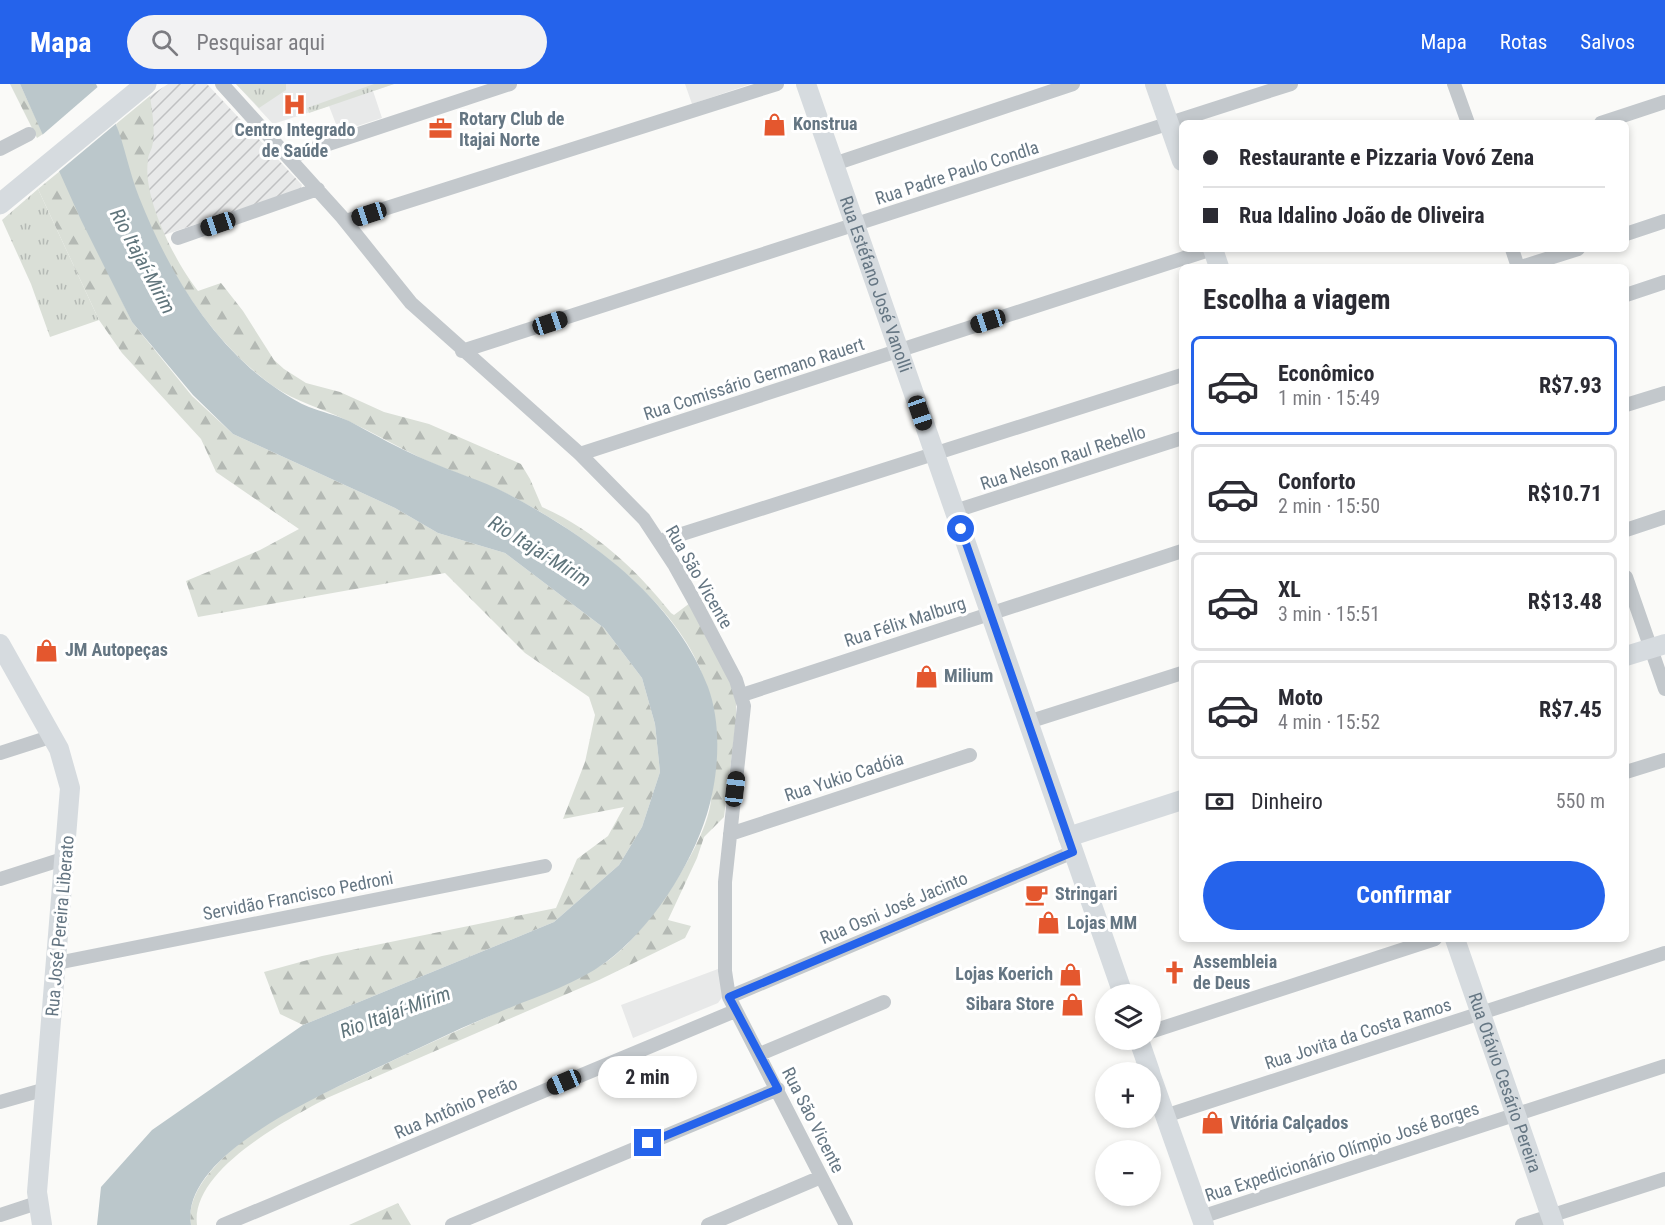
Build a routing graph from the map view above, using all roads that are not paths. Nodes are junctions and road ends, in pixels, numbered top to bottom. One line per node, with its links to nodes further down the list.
1 (222, 84): 17 (street, Rua São Vicente)
2 (510, 84): 17 (street)
3 (777, 84): 24 (street)
4 (806, 84): 18 (main road, Rua Estéfano José Vanolli)
5 (1073, 84): 18 (street)
6 (1155, 84): 13 (main road)
7 (1291, 84): 13 (street, Rua Padre Paulo Condla)
8 (1454, 84): 11 (street)
9 (137, 85): 19 (main road)
10 (1665, 102): 12 (street)
11 (1467, 120)
12 (1610, 120)
13 (1169, 123): 16 (main road); 25 (street, Rua Padre Paulo Condla)
14 (28, 134): 15 (street)
15 (0, 149)
16 (1179, 152)
17 (289, 157): 21 (street, Rua São Vicente)
18 (834, 164): 25 (main road, Rua Estéfano José Vanolli)
19 (26, 173): 20 (main road); 22 (main road)
20 (0, 187)
21 (318, 189): 24 (street, Rua São Vicente); 27 (street)
22 (0, 204)
23 (1665, 221): 26 (street)
24 (346, 222): 33 (street, Rua São Vicente)
25 (855, 224): 33 (street, Rua Padre Paulo Condla); 34 (main road, Rua Estéfano José Vanolli)
26 (1629, 233)
27 (178, 238)
28 (1203, 252): 34 (street, Rua Comissário Germano Rauert)
29 (1568, 252): 30 (street)
30 (1530, 264)
31 (1665, 282): 32 (street)
32 (1629, 294)
33 (462, 351): 39 (street, Rua São Vicente)
34 (899, 351): 39 (street, Rua Comissário Germano Rauert); 40 (main road, Rua Estéfano José Vanolli)
35 (1179, 376): 40 (street)
36 (1665, 393): 37 (street)
37 (1629, 404)
38 (1179, 439): 41 (street, Rua Nelson Raul Rebello)
39 (580, 454): 44 (street, Rua São Vicente)
40 (935, 454): 41 (main road, Rua Estéfano José Vanolli); 44 (street)
41 (955, 512): 47 (main road, Rua Estéfano José Vanolli)
42 (1665, 517): 43 (street)
43 (1629, 529)
44 (660, 541): 55 (street, Rua São Vicente)
45 (1179, 552): 47 (street, Rua Félix Malburg)
46 (1629, 583): 48 (street)
47 (990, 613): 55 (street, Rua Félix Malburg); 56 (main road, Rua Estéfano José Vanolli)
48 (1658, 646): 50 (main road); 54 (street)
49 (1, 649): 53 (main road, Rua José Pereira Liberato)
50 (1629, 655)
51 (1179, 674): 56 (street)
52 (0, 675): 53 (main road)
53 (21, 680): 57 (main road, Rua José Pereira Liberato)
54 (1665, 689)
55 (742, 695): 63 (street, Rua São Vicente)
56 (1028, 722): 64 (main road, Rua Estéfano José Vanolli)
57 (53, 736): 58 (street); 65 (main road, Rua José Pereira Liberato)
58 (0, 753)
59 (970, 755): 63 (street, Rua Yukio Cadóia)
60 (1665, 760): 61 (street)
61 (1629, 771)
62 (1179, 801): 64 (main road)
63 (730, 834): 73 (street, Rua São Vicente)
64 (1071, 844): 72 (main road, Rua Estéfano José Vanolli); 73 (street, Rua Osni José Jacinto)
65 (66, 858): 67 (street); 71 (main road, Rua José Pereira Liberato)
66 (545, 866): 71 (street, Servidão Francisco Pedroni)
67 (0, 879)
68 (1426, 942): 77 (street)
69 (1456, 942): 76 (main road, Rua Otávio Cesário Pereira)
70 (1665, 953): 76 (street, Rua Jovita da Costa Ramos)
71 (57, 963): 80 (main road, Rua José Pereira Liberato)
72 (1120, 984)
73 (729, 997): 75 (street, Rua São Vicente)
74 (884, 1002): 78 (street)
75 (735, 1011): 78 (street, Rua São Vicente); 93 (street, Rua Antônio Perão)
76 (1480, 1013): 84 (main road, Rua Otávio Cesário Pereira); 85 (street, Rua Jovita da Costa Ramos)
77 (1161, 1028)
78 (759, 1054): 81 (street, Rua São Vicente)
79 (1665, 1065): 84 (street, Rua Expedicionário Olímpio José Borges)
80 (46, 1089): 82 (street); 88 (main road, Rua José Pereira Liberato)
81 (778, 1089): 86 (street, Rua São Vicente); 94 (street)
82 (0, 1102)
83 (1161, 1105): 85 (main road)
84 (1516, 1114): 90 (main road, Rua Otávio Cesário Pereira); 91 (street, Rua Expedicionário Olímpio José Borges)
85 (1165, 1116): 91 (main road)
86 (822, 1177): 95 (street); 96 (street, Rua São Vicente)
87 (1665, 1179): 90 (street)
88 (37, 1203): 89 (street); 92 (main road, Rua José Pereira Liberato)
89 (0, 1215)
90 (1553, 1220): 97 (street)
91 (1202, 1221)
92 (42, 1225)
93 (224, 1225)
94 (453, 1225)
95 (708, 1225)
96 (846, 1225)
97 (1522, 1225)

